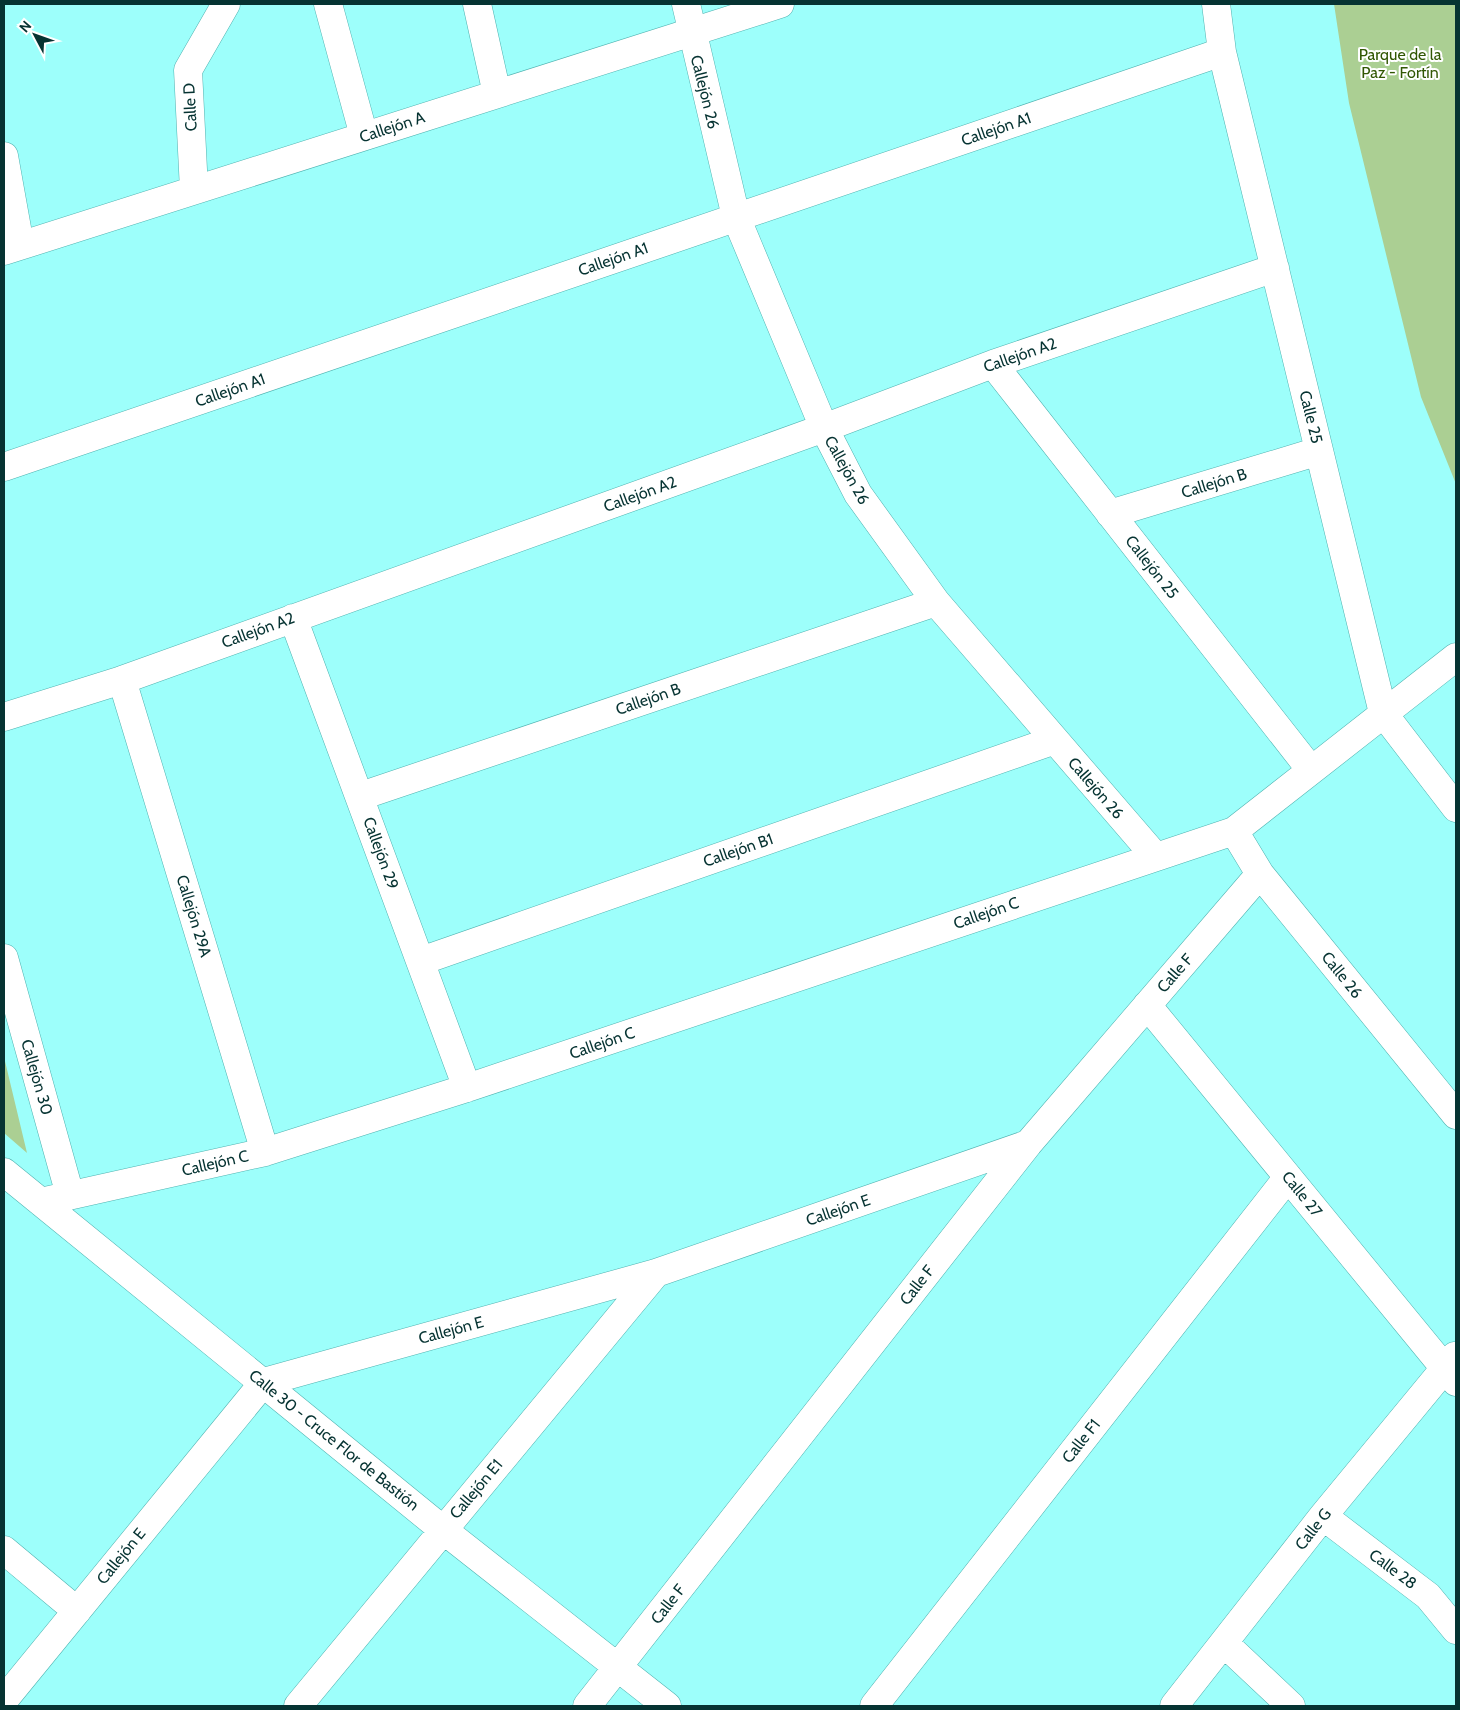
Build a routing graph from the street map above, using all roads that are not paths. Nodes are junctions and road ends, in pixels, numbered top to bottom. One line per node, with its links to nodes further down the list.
1 (226, 4): 12 (street, Calle D)
2 (328, 4): 10 (street)
3 (477, 4): 9 (street)
4 (686, 4): 7 (street, Callejón 26)
5 (780, 4): 7 (street, Callejón A)
6 (1216, 4): 8 (street, Calle 25)
7 (691, 32): 9 (street, Callejón A); 13 (street, Callejón 26)
8 (1222, 52): 13 (street, Callejón A1); 15 (street, Calle 25)
9 (496, 94): 10 (street, Callejón A)
10 (364, 136): 12 (street, Callejón A)
11 (4, 156): 14 (street)
12 (194, 190): 14 (street, Callejón A)
13 (736, 217): 17 (street, Callejón 26); 19 (street, Callejón A1)
14 (12, 248)
15 (1275, 268): 16 (street, Callejón A2); 18 (street, Calle 25)
16 (992, 364): 17 (street, Callejón A2); 20 (street, Callejón 25)
17 (824, 428): 21 (street, Callejón 26); 22 (street, Callejón A2)
18 (1319, 450): 20 (street, Callejón B); 25 (street, Calle 25)
19 (4, 467)
20 (1110, 514): 28 (street, Callejón 25)
21 (936, 602): 27 (street, Callejón 26); 29 (street, Callejón B)
22 (293, 618): 24 (street, Callejón A2); 29 (street, Callejón 29)
23 (1456, 657): 25 (street)
24 (122, 680): 26 (street, Callejón A2); 40 (street, Callejón 29A)
25 (1383, 713): 28 (street); 30 (street, Calle 25)
26 (4, 718)
27 (1055, 740): 32 (street, Callejón 26); 35 (street, Callejón B1)
28 (1311, 770): 31 (street)
29 (361, 796): 35 (street, Callejón 29)
30 (1456, 808)
31 (1234, 831): 32 (street); 33 (street, Calle 26)
32 (1155, 856): 37 (street, Callejón C)
33 (1260, 874): 36 (street, Calle F); 38 (street, Calle 26)
34 (4, 959): 43 (street, Callejón 30)
35 (421, 961): 37 (street, Callejón 29)
36 (1147, 1005): 39 (street, Calle F); 41 (street, Calle 27)
37 (467, 1088): 40 (street, Callejón C)
38 (1456, 1115)
39 (1028, 1144): 45 (street, Callejón E); 54 (street, Calle F)
40 (265, 1152): 43 (street, Callejón C)
41 (1288, 1177): 46 (street, Calle 27); 59 (street, Calle F1)
42 (7, 1178): 44 (street, Calle 30 - Cruce Flor de Bastión)
43 (70, 1196): 44 (street, Callejón C)
44 (40, 1202): 47 (street, Calle 30 - Cruce Flor de Bastión)
45 (656, 1273): 47 (street, Callejón E); 49 (street, Callejón E1)
46 (1452, 1368): 48 (street, Calle G)
47 (264, 1382): 49 (street, Calle 30 - Cruce Flor de Bastión); 51 (street, Callejón E)
48 (1323, 1516): 52 (street, Calle 28); 53 (street, Calle G)
49 (442, 1529): 54 (street, Calle 30 - Cruce Flor de Bastión); 56 (street, Callejón E1)
50 (4, 1550): 51 (street)
51 (76, 1611): 55 (street, Callejón E)
52 (1456, 1630)
53 (1224, 1644): 60 (street, Calle G); 61 (street)
54 (618, 1668): 57 (street, Calle F); 58 (street, Calle 30 - Cruce Flor de Bastión)
55 (4, 1700)
56 (298, 1706)
57 (587, 1706)
58 (666, 1706)
59 (874, 1706)
60 (1174, 1706)
61 (1291, 1706)

